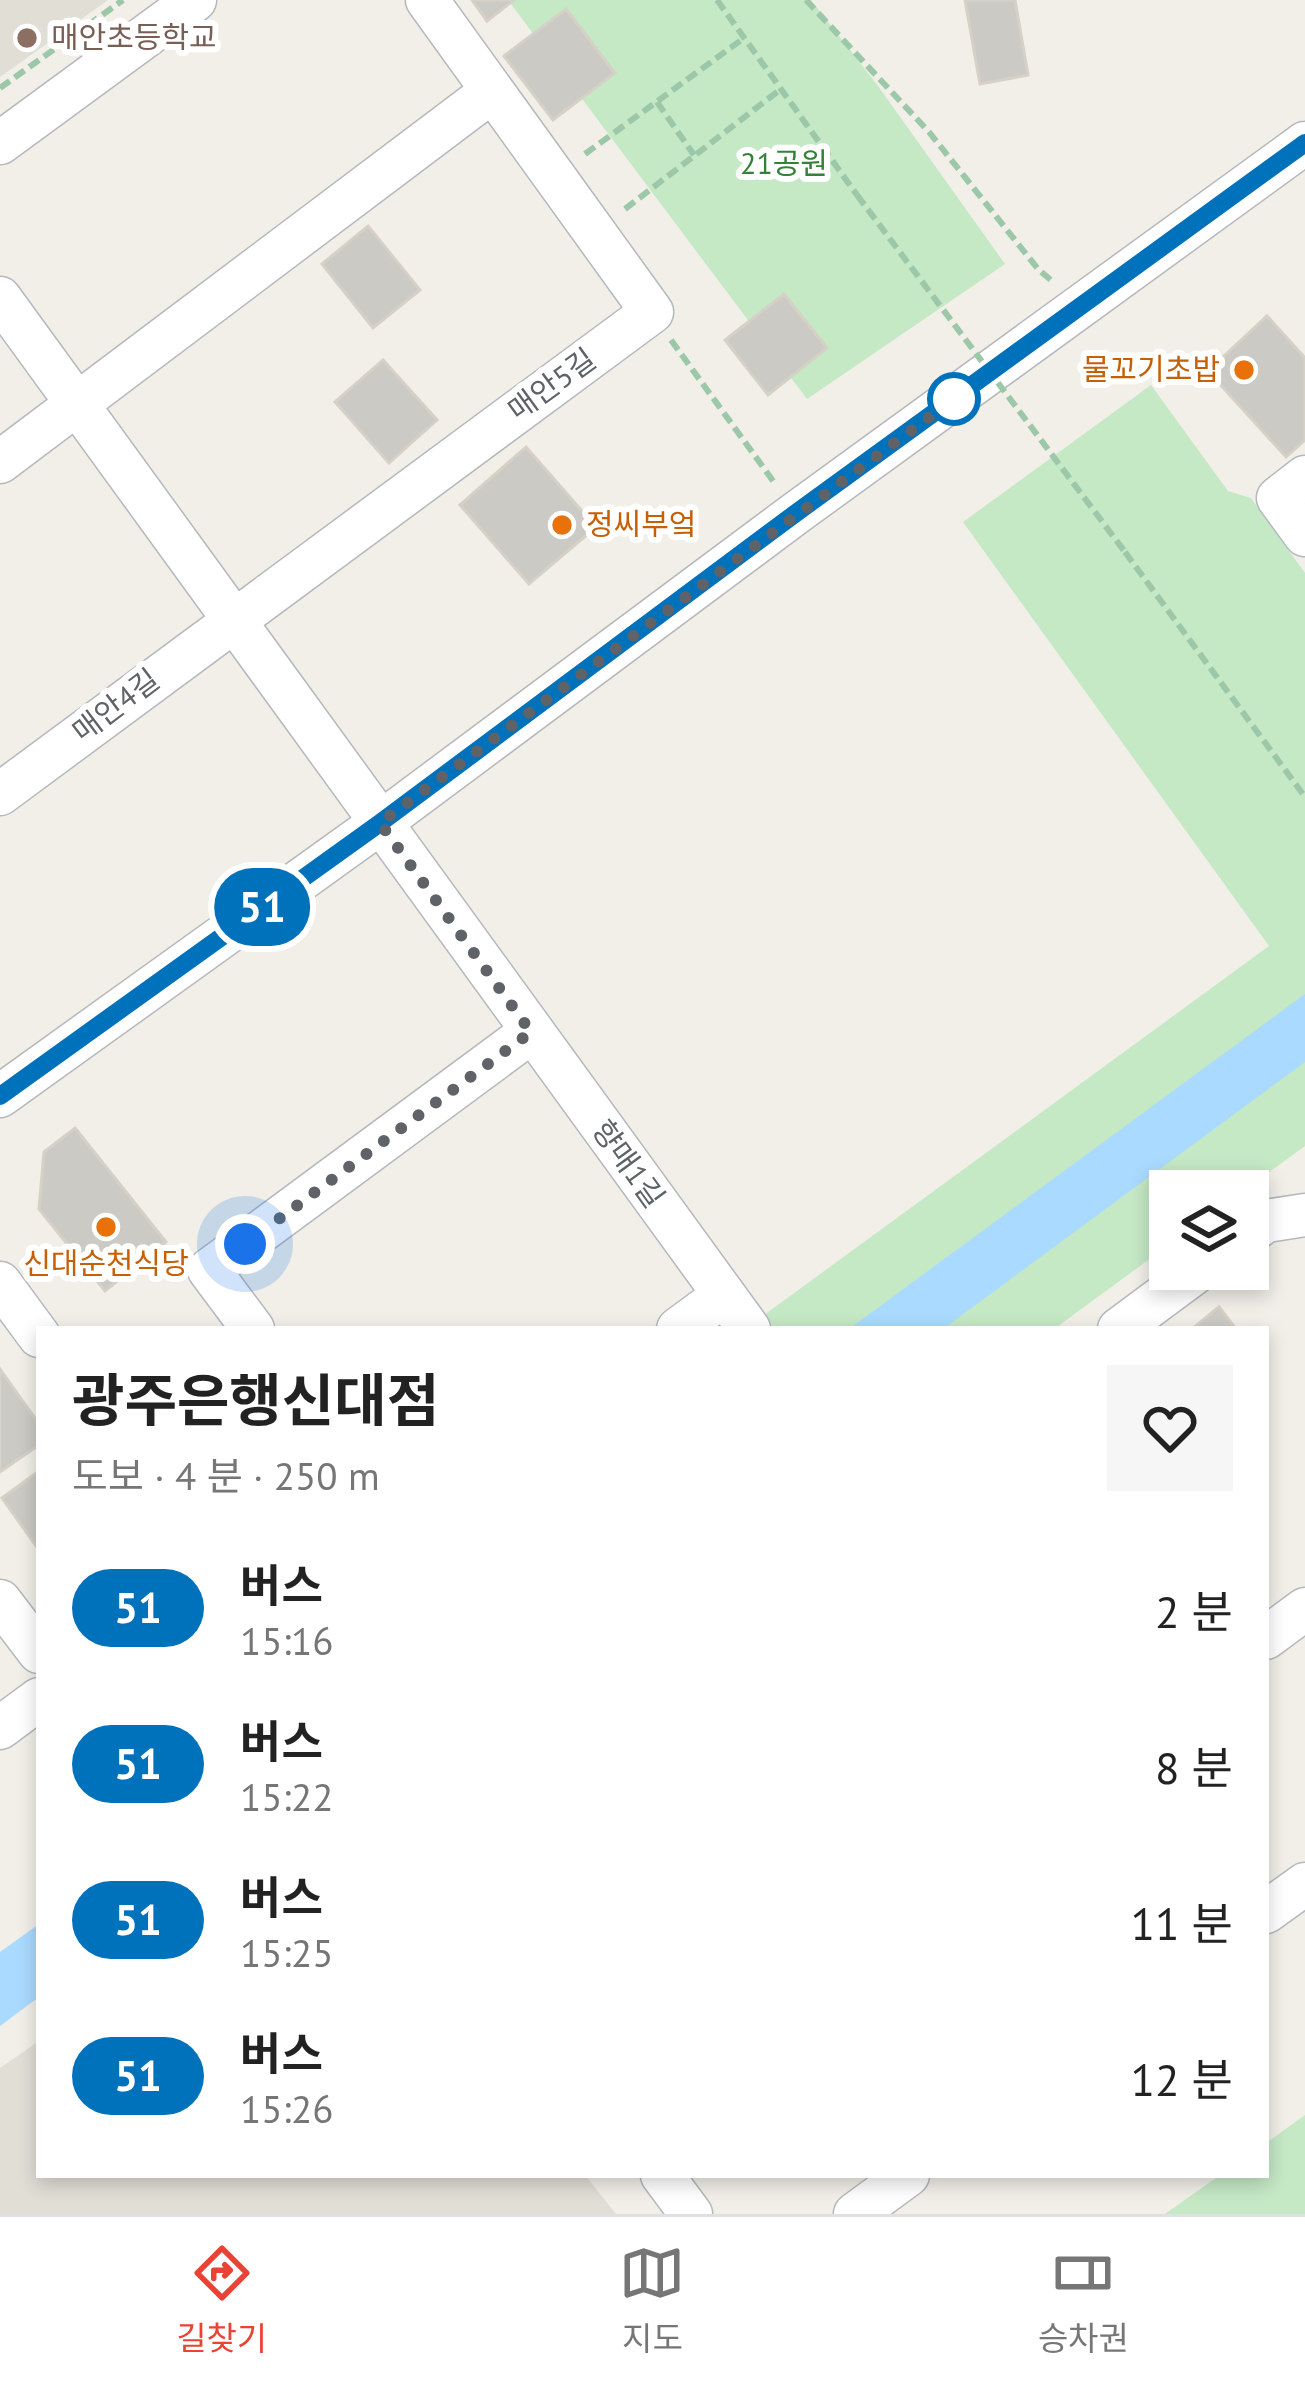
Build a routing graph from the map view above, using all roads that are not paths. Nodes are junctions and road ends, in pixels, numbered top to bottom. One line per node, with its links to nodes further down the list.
1 (195, 0): 4 (street)
2 (427, 0): 3 (street)
3 (491, 92): 7 (street); 11 (street, 매안5길)
4 (0, 143)
5 (1305, 143): 13 (street)
6 (0, 298): 7 (street)
7 (78, 406): 8 (street); 11 (street)
8 (0, 462)
9 (1305, 477): 10 (street)
10 (1305, 536)
11 (233, 619): 12 (street, 매안4길); 13 (street)
12 (0, 794)
13 (380, 823): 14 (street, 향매1길); 15 (street)
14 (531, 1032): 20 (street, 향매1길); 21 (street)
15 (0, 1096)
16 (1305, 1215): 17 (street)
17 (1269, 1221)
18 (0, 1283): 24 (street)
19 (1172, 1290): 23 (street)
20 (737, 1312): 22 (street, 향매1길)
21 (251, 1326)
22 (688, 1326)
23 (1123, 1326)
24 (36, 1332)
25 (0, 1601): 28 (street)
26 (1305, 1609): 27 (street)
27 (1269, 1636)
28 (36, 1648)
29 (36, 1701): 30 (street)
30 (0, 1728)
31 (1305, 1883): 32 (street)
32 (1269, 1910)
33 (904, 2178): 34 (street)
34 (855, 2214)

